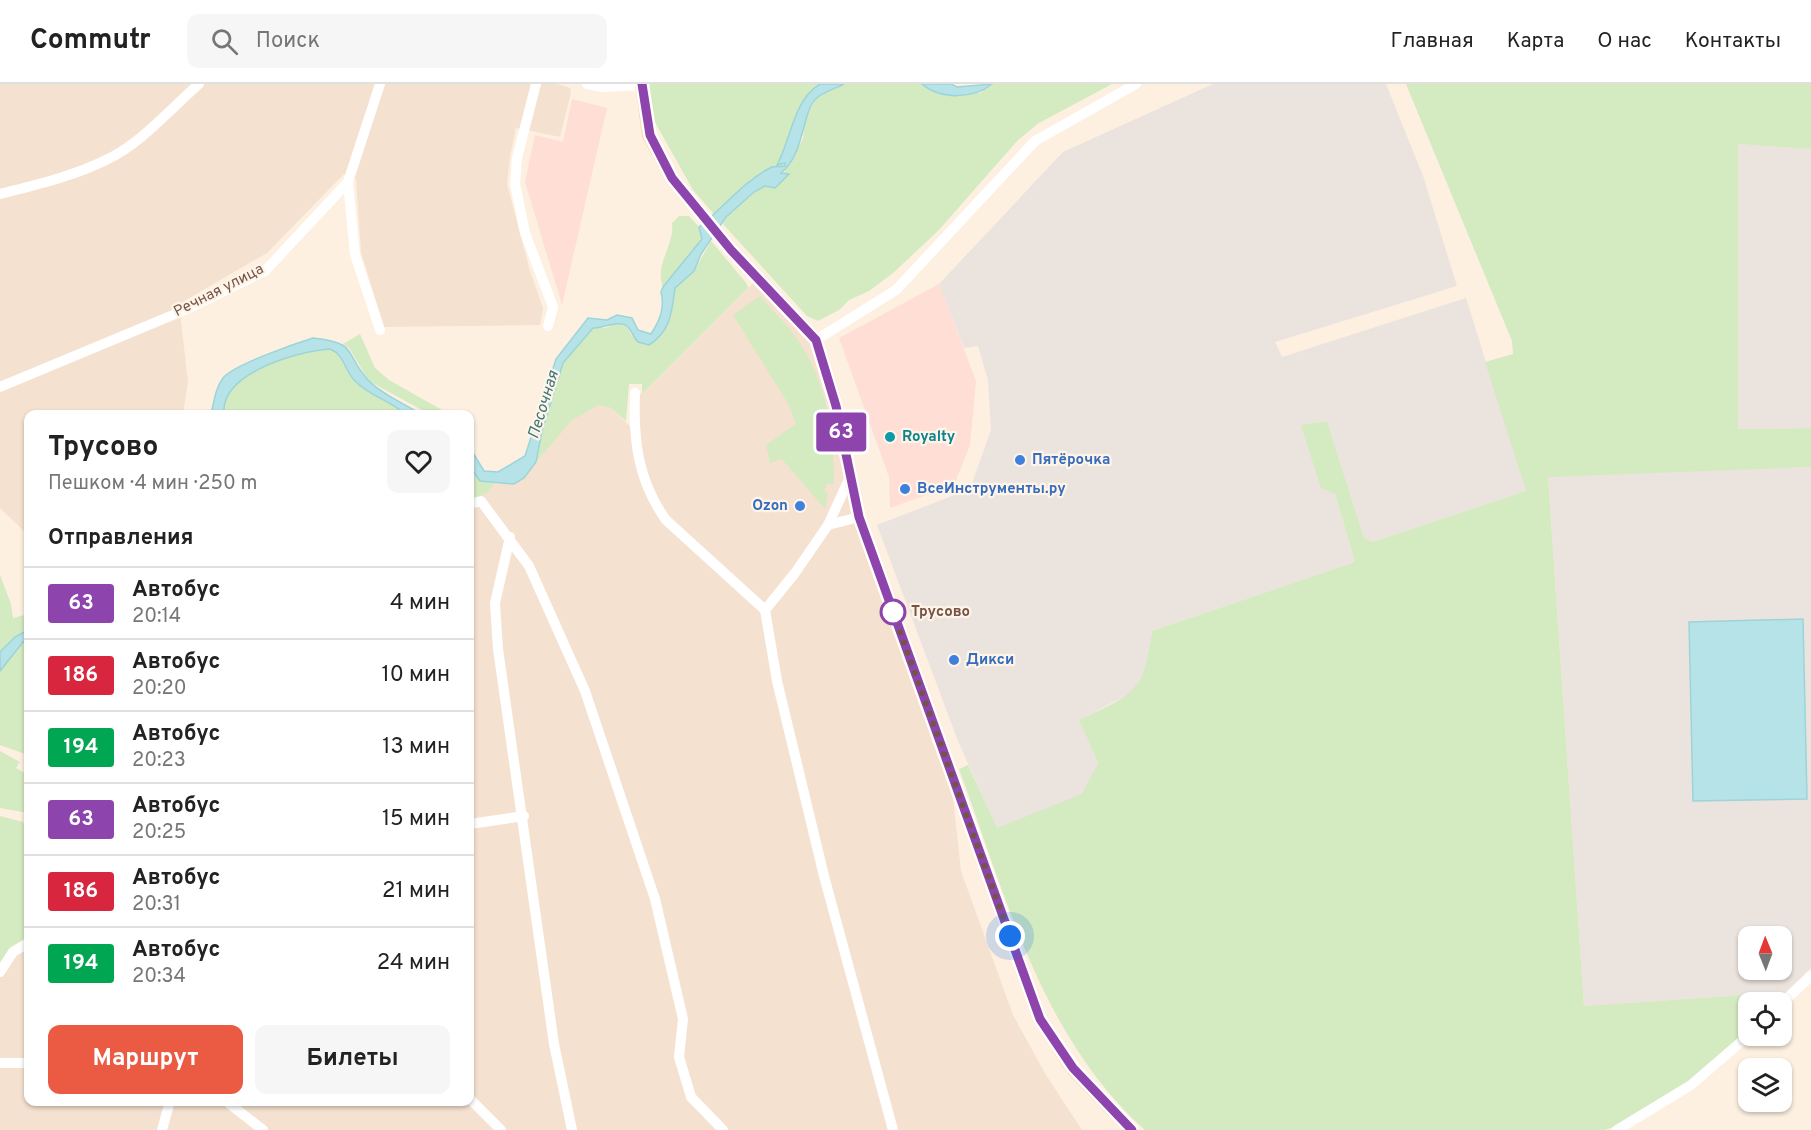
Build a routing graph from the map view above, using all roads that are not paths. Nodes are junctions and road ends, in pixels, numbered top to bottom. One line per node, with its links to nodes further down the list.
1 (199, 84): 8 (street)
2 (380, 84): 7 (street, Речная улица)
3 (536, 84): 9 (street)
4 (587, 84): 5 (street)
5 (642, 84): 11 (main road)
6 (1136, 84): 11 (street)
7 (348, 182): 10 (street); 12 (street, Речная улица)
8 (0, 194)
9 (548, 326)
10 (380, 330)
11 (816, 340): 14 (main road)
12 (0, 387)
13 (635, 393): 19 (street)
14 (850, 477): 16 (main road); 17 (street)
15 (474, 503): 18 (street)
16 (859, 517): 17 (street); 38 (main road)
17 (828, 525): 19 (street)
18 (510, 537): 20 (street); 36 (street)
19 (765, 610): 37 (street)
20 (524, 816): 21 (street); 35 (street)
21 (474, 823)
22 (24, 945): 23 (street)
23 (0, 972)
24 (1811, 976): 25 (street)
25 (1792, 994)
26 (1738, 1044): 39 (street)
27 (0, 1063): 28 (street)
28 (24, 1063)
29 (474, 1104): 34 (street)
30 (169, 1106): 32 (street)
31 (232, 1106): 33 (street)
32 (162, 1130)
33 (263, 1130)
34 (501, 1130)
35 (572, 1130)
36 (723, 1130)
37 (893, 1130)
38 (1132, 1130)
39 (1617, 1130)

